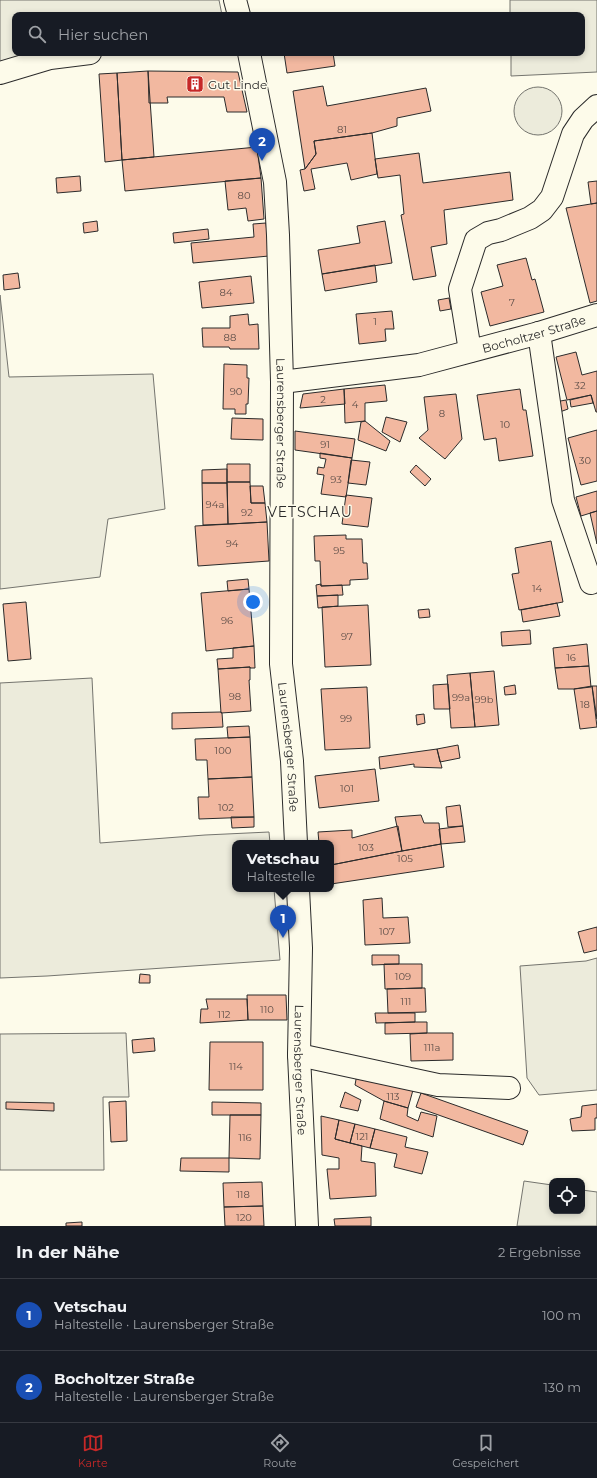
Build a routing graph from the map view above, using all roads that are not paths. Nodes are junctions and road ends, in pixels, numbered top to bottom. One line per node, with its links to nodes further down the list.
1 (235, 0): 2 (street)
2 (238, 12)
3 (66, 56): 5 (street)
4 (250, 56): 10 (street, Laurensberger Straße)
5 (0, 73)
6 (597, 106): 9 (street)
7 (597, 315): 8 (street, Bocholtzer Straße)
8 (539, 333): 9 (street, Bocholtzer Straße); 11 (street)
9 (470, 351): 10 (street, Bocholtzer Straße)
10 (282, 382): 12 (street, Laurensberger Straße)
11 (591, 583)
12 (296, 840)
13 (298, 892): 14 (street, Laurensberger Straße)
14 (299, 1055): 15 (street); 16 (street, Laurensberger Straße)
15 (509, 1088)
16 (307, 1226)

